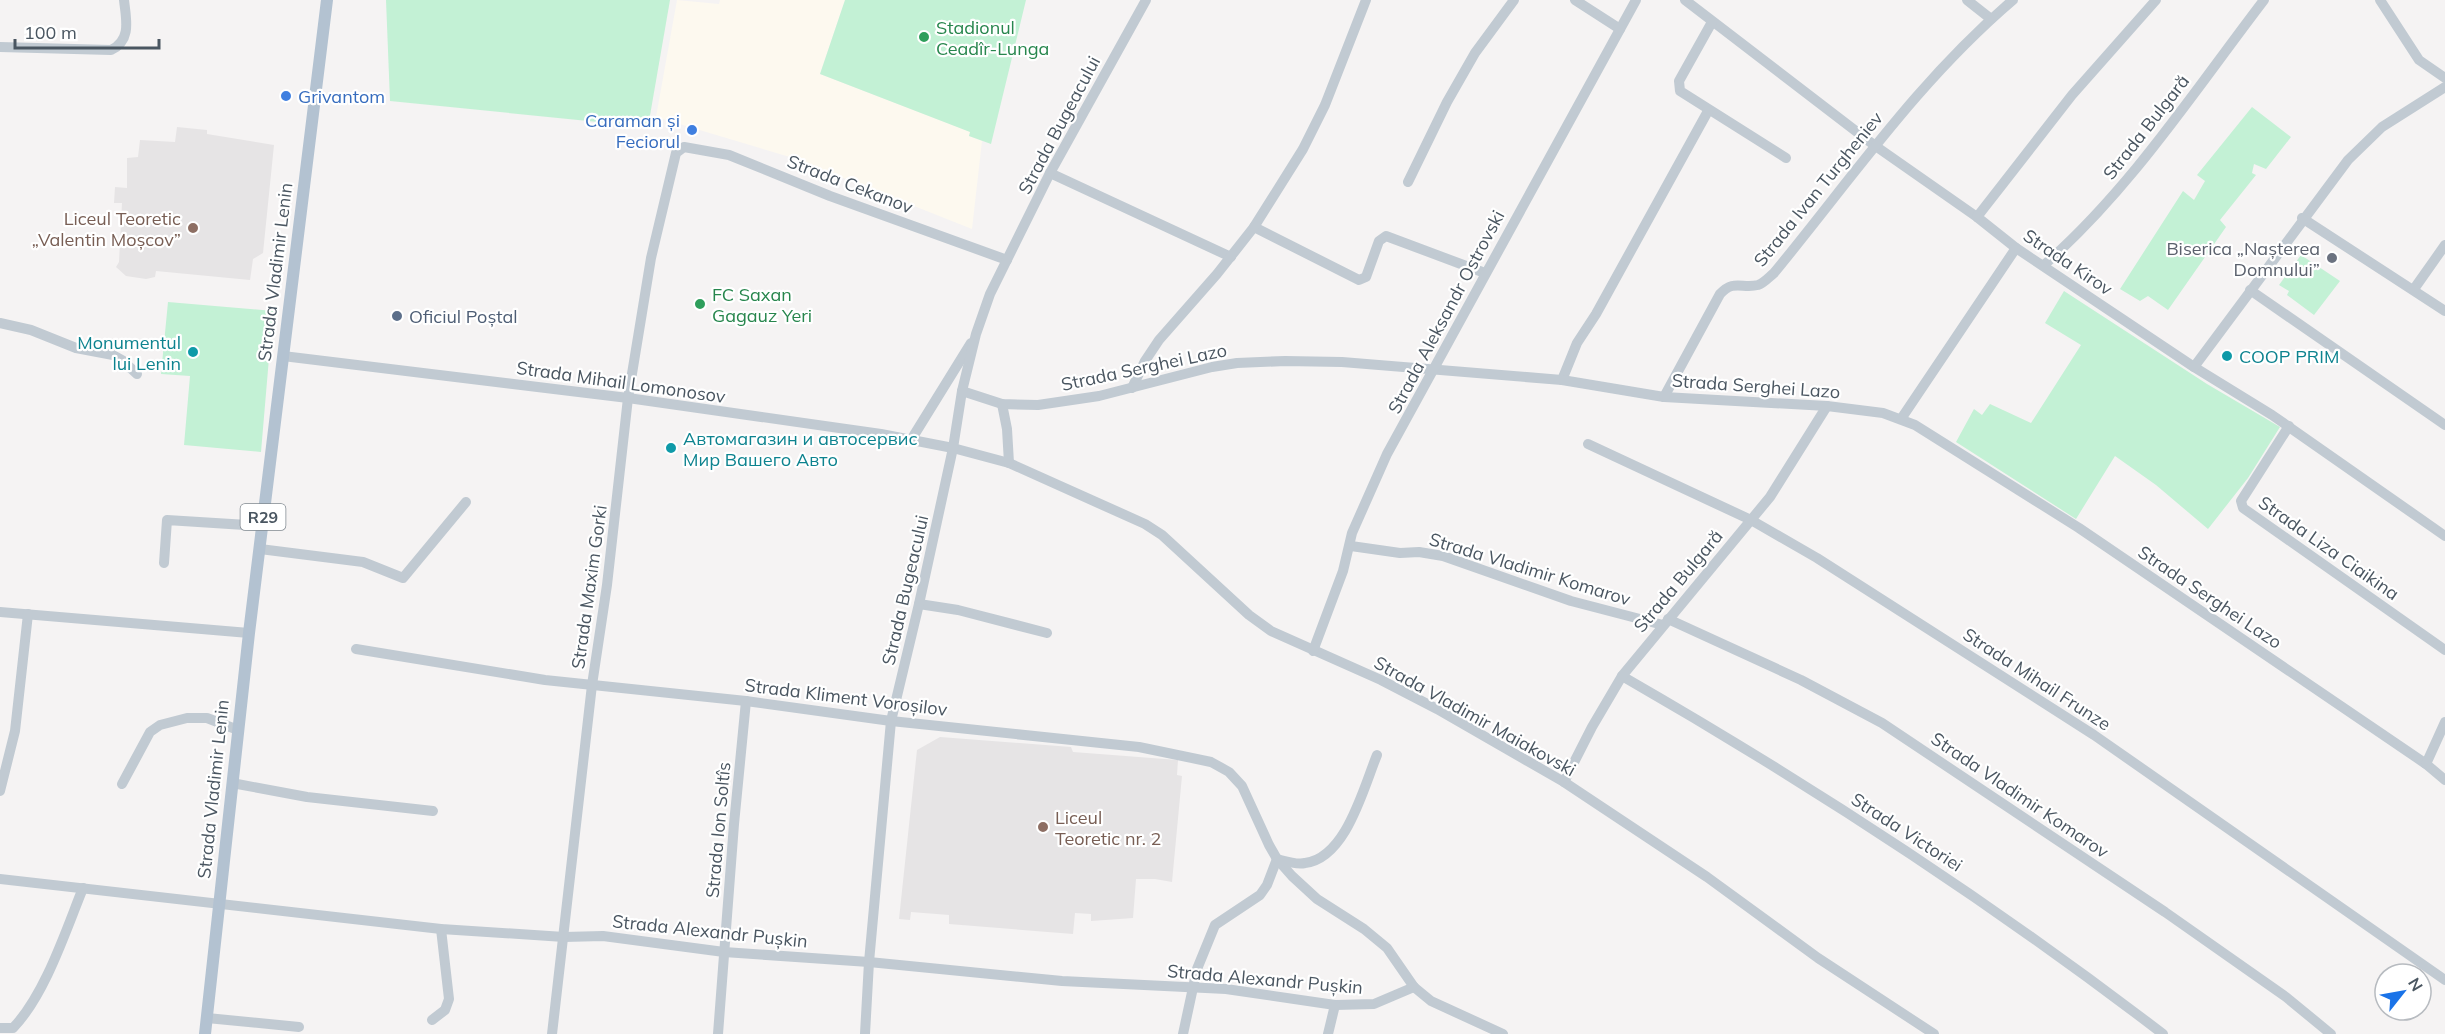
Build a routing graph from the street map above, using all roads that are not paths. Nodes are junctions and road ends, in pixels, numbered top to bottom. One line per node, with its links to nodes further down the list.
1 (124, 0): 17 (street)
2 (327, 0): 40 (main road, Strada Vladimir Lenin / R29)
3 (1146, 0): 24 (street, Strada Bugeacului)
4 (1366, 0): 28 (street)
5 (1514, 0): 25 (street)
6 (1575, 0): 16 (street)
7 (1636, 0): 16 (street, Strada Aleksandr Ostrovski)
8 (1685, 0): 15 (street, Strada Kirov)
9 (1967, 0): 14 (street)
10 (2013, 0): 14 (street, Strada Ivan Turgheniev)
11 (2156, 0): 26 (street)
12 (2264, 0): 33 (street, Strada Bulgară)
13 (2380, 0): 18 (street)
14 (1991, 19): 21 (street, Strada Ivan Turgheniev)
15 (1712, 22): 20 (street); 21 (street, Strada Kirov)
16 (1620, 29): 34 (street, Strada Aleksandr Ostrovski)
17 (0, 46)
18 (2445, 78)
19 (2445, 87): 27 (street)
20 (1708, 111): 23 (street); 44 (street)
21 (1875, 145): 26 (street, Strada Kirov); 47 (street, Strada Ivan Turgheniev)
22 (679, 149): 32 (street, Strada Cekanov); 48 (street, Strada Maxim Gorki)
23 (1786, 158)
24 (1050, 173): 31 (street); 32 (street, Strada Bugeacului)
25 (1408, 182)
26 (1977, 217): 30 (street, Strada Kirov)
27 (2302, 218): 35 (street); 36 (street)
28 (1254, 227): 31 (street); 34 (street)
29 (2445, 245): 35 (street)
30 (2016, 248): 33 (street, Strada Kirov); 51 (street)
31 (1231, 256): 45 (street)
32 (1007, 260): 39 (street, Strada Bugeacului)
33 (2043, 265): 41 (street, Strada Kirov)
34 (1485, 273): 42 (street, Strada Aleksandr Ostrovski)
35 (2414, 289): 37 (street)
36 (2250, 290): 41 (street); 52 (street)
37 (2445, 311)
38 (0, 323): 43 (street)
39 (976, 334): 46 (street, Strada Bugeacului); 54 (street, Strada Bugeacului)
40 (284, 356): 48 (street, Strada Mihail Lomonosov); 60 (main road, Strada Vladimir Lenin / R29)
41 (2194, 367): 53 (street, Strada Kirov)
42 (1436, 368): 44 (street, Strada Serghei Lazo); 45 (street, Strada Serghei Lazo); 62 (street, Strada Aleksandr Ostrovski)
43 (137, 374)
44 (1562, 380): 47 (street, Strada Serghei Lazo)
45 (1132, 388): 49 (street, Strada Serghei Lazo)
46 (962, 391): 49 (street, Strada Serghei Lazo); 56 (street, Strada Bugeacului)
47 (1664, 397): 50 (street, Strada Serghei Lazo)
48 (628, 398): 54 (street, Strada Mihail Lomonosov); 75 (street, Strada Maxim Gorki)
49 (1002, 404): 57 (street)
50 (1827, 406): 51 (street, Strada Serghei Lazo); 59 (street, Strada Bulgară)
51 (1901, 419): 81 (street, Strada Serghei Lazo)
52 (2445, 425)
53 (2289, 426): 61 (street, Strada Kirov); 72 (street, Strada Liza Ciaikina)
54 (911, 440): 56 (street, Strada Mihail Lomonosov)
55 (1588, 444): 59 (street, Strada Mihail Frunze)
56 (953, 448): 57 (street, Strada Vladimir Maiakovski); 65 (street, Strada Bugeacului)
57 (1009, 463): 73 (street, Strada Vladimir Maiakovski)
58 (466, 502): 63 (street)
59 (1751, 520): 68 (street, Strada Bulgară); 97 (street, Strada Mihail Frunze)
60 (262, 526): 63 (main road, Strada Vladimir Lenin / R29); 64 (street)
61 (2445, 536)
62 (1351, 546): 68 (street, Strada Vladimir Komarov); 73 (street, Strada Aleksandr Ostrovski)
63 (260, 549): 69 (main road, Strada Vladimir Lenin / R29)
64 (164, 563)
65 (919, 604): 70 (street); 77 (street, Strada Bugeacului)
66 (0, 612): 67 (street)
67 (28, 614): 69 (street); 82 (street)
68 (1666, 622): 74 (street, Strada Bulgară); 115 (street, Strada Vladimir Komarov)
69 (249, 633): 79 (main road, Strada Vladimir Lenin / R29)
70 (1047, 633)
71 (356, 649): 75 (street, Strada Kliment Voroșilov)
72 (2445, 650)
73 (1313, 651): 84 (street, Strada Vladimir Maiakovski)
74 (1622, 676): 84 (street, Strada Bulgară); 114 (street, Strada Victoriei)
75 (592, 685): 76 (street, Strada Kliment Voroșilov); 94 (street, Strada Maxim Gorki)
76 (746, 701): 77 (street, Strada Kliment Voroșilov); 95 (street, Strada Ion Soltîs)
77 (891, 721): 89 (street, Strada Kliment Voroșilov); 96 (street, Strada Bugeacului)
78 (2445, 722): 81 (street)
79 (238, 730): 85 (main road, Strada Vladimir Lenin / R29); 86 (street)
80 (1377, 755): 89 (street)
81 (2426, 764): 83 (street, Strada Serghei Lazo)
82 (3, 768): 87 (street)
83 (2445, 780)
84 (1563, 782): 113 (street, Strada Vladimir Maiakovski)
85 (232, 783): 88 (street); 92 (main road, Strada Vladimir Lenin / R29)
86 (122, 784)
87 (0, 791)
88 (433, 811)
89 (1277, 859): 98 (street, Strada Kliment Voroșilov); 99 (street)
90 (0, 879): 91 (street, Strada Alexandr Pușkin)
91 (83, 888): 92 (street, Strada Alexandr Pușkin); 103 (street)
92 (219, 903): 93 (street, Strada Alexandr Pușkin); 101 (main road, Strada Vladimir Lenin / R29)
93 (441, 929): 94 (street, Strada Alexandr Pușkin); 102 (street)
94 (564, 937): 95 (street, Strada Alexandr Pușkin); 107 (street, Strada Maxim Gorki)
95 (724, 952): 96 (street, Strada Alexandr Pușkin); 108 (street, Strada Ion Soltîs)
96 (869, 962): 99 (street, Strada Alexandr Pușkin); 109 (street, Strada Bugeacului)
97 (2445, 980)
98 (1413, 987): 100 (street, Strada Alexandr Pușkin); 105 (street, Strada Kliment Voroșilov)
99 (1192, 988): 100 (street, Strada Alexandr Pușkin); 110 (street)
100 (1335, 1005): 111 (street)
101 (207, 1018): 104 (street); 106 (main road, Strada Vladimir Lenin / R29)
102 (432, 1020)
103 (0, 1028)
104 (299, 1028)
105 (1488, 1030): 112 (street, Strada Kliment Voroșilov)
106 (205, 1034)
107 (552, 1034)
108 (718, 1034)
109 (865, 1034)
110 (1183, 1034)
111 (1329, 1034)
112 (1503, 1034)
113 (1934, 1034)
114 (2163, 1034)
115 (2331, 1034)

